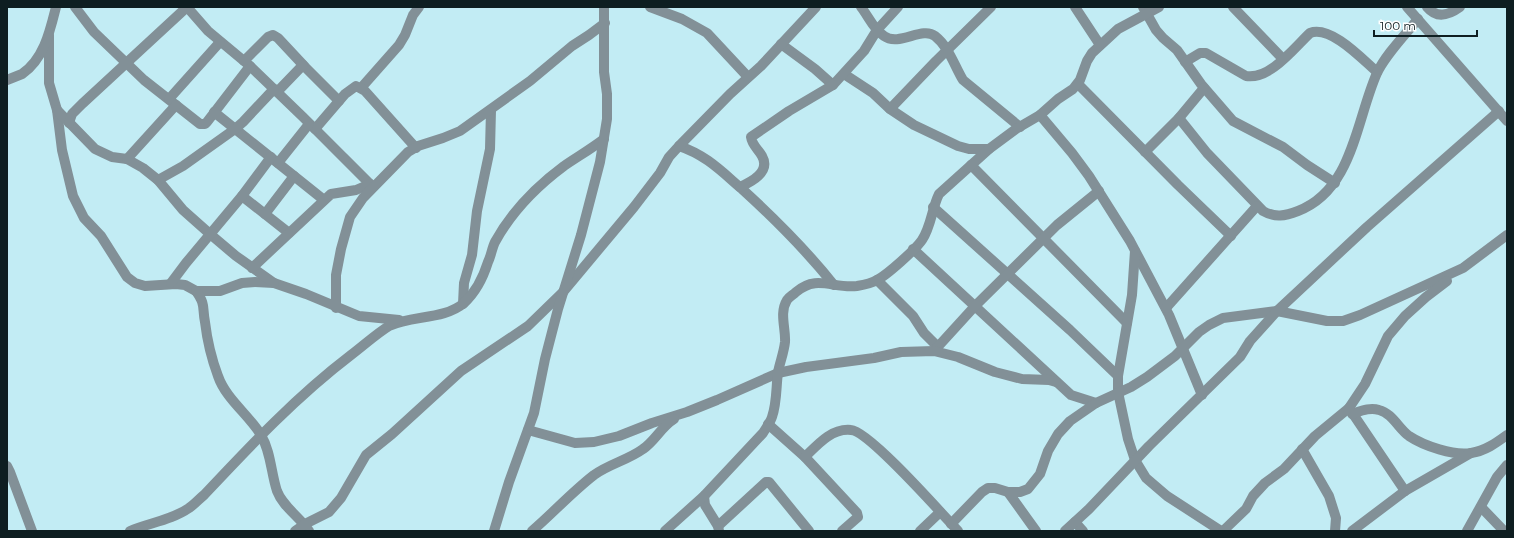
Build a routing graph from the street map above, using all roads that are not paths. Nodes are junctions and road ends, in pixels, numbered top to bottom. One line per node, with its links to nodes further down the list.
1 (56, 7): 21 (street)
2 (75, 7): 28 (street)
3 (187, 7): 22 (street); 28 (street)
4 (419, 7): 37 (street)
5 (604, 7): 19 (street)
6 (650, 7): 33 (street)
7 (816, 7): 23 (street)
8 (861, 7): 20 (street)
9 (898, 7): 20 (street)
10 (991, 7): 25 (street)
11 (1075, 7): 24 (street)
12 (1159, 7): 17 (street)
13 (1233, 7): 26 (street)
14 (1407, 7): 18 (street)
15 (1427, 7): 16 (street)
16 (1460, 7)
17 (1145, 10): 24 (street); 27 (street)
18 (1418, 19): 31 (street); 47 (street)
19 (605, 23): 44 (street); 53 (street)
20 (877, 30): 25 (street); 32 (street)
21 (49, 35): 34 (street); 43 (street)
22 (220, 42): 29 (street); 41 (street)
23 (781, 44): 33 (street); 36 (street)
24 (1100, 45): 35 (street)
25 (948, 50): 42 (street); 51 (street)
26 (1284, 59): 27 (street); 31 (street)
27 (1185, 62): 38 (street)
28 (126, 64): 41 (street); 49 (street)
29 (247, 64): 30 (street); 39 (street); 45 (street)
30 (303, 65): 39 (street); 40 (street)
31 (1378, 72): 63 (street)
32 (844, 74): 36 (street); 42 (street)
33 (748, 77): 54 (street)
34 (7, 80)
35 (1078, 84): 46 (street); 57 (street)
36 (834, 85): 65 (street)
37 (361, 88): 40 (street); 55 (street)
38 (1204, 88): 48 (street); 63 (street)
39 (275, 90): 50 (street); 52 (street)
40 (339, 101): 50 (street)
41 (172, 102): 45 (street); 58 (street)
42 (890, 109): 56 (street)
43 (57, 110): 49 (street); 83 (street)
44 (492, 110): 55 (street); 88 (street)
45 (214, 112): 52 (street)
46 (1040, 115): 51 (street); 66 (street)
47 (1504, 116): 92 (street)
48 (1180, 118): 57 (street); 69 (street)
49 (69, 123): 58 (street)
50 (312, 127): 59 (street); 64 (street)
51 (1020, 127): 56 (street)
52 (235, 129): 59 (street); 62 (street)
53 (604, 139): 87 (street); 88 (street)
54 (679, 146): 65 (street); 87 (street)
55 (416, 148): 64 (street)
56 (989, 149): 60 (street)
57 (1145, 152): 75 (street)
58 (127, 159): 62 (street)
59 (275, 160): 61 (street); 67 (street)
60 (971, 165): 70 (street); 76 (street)
61 (294, 176): 68 (street); 71 (street)
62 (158, 180): 73 (street)
63 (1335, 183): 69 (street)
64 (372, 186): 68 (street); 90 (street)
65 (740, 187): 85 (street)
66 (1099, 192): 76 (street); 78 (street)
67 (242, 196): 71 (street); 73 (street)
68 (324, 200): 72 (street)
69 (1257, 206): 75 (street)
70 (933, 207): 77 (street); 81 (street)
71 (266, 214): 72 (street)
72 (289, 233): 79 (street)
73 (210, 234): 79 (street); 83 (street)
74 (1507, 235): 80 (street)
75 (1231, 236): 91 (street)
76 (1043, 239): 81 (street); 94 (street)
77 (912, 249): 82 (street); 89 (street)
78 (1135, 251): 91 (street); 94 (street)
79 (252, 268): 84 (street)
80 (1463, 268): 92 (street); 103 (street)
81 (1008, 275): 89 (street); 98 (street)
82 (877, 280): 85 (street); 96 (street)
83 (171, 283): 86 (street)
84 (274, 283): 86 (street); 90 (street)
85 (834, 285): 97 (street)
86 (196, 291): 107 (street)
87 (564, 292): 106 (street); 122 (street)
88 (463, 304): 93 (street)
89 (975, 306): 96 (street); 99 (street)
90 (336, 308): 93 (street)
91 (1166, 308): 95 (street)
92 (1277, 311): 95 (street); 101 (street)
93 (409, 321): 107 (street)
94 (1127, 323): 98 (street)
95 (1183, 348): 100 (street); 101 (street)
96 (936, 349): 97 (street); 99 (street)
97 (778, 373): 104 (street); 105 (street)
98 (1118, 376): 100 (street)
99 (1056, 382): 102 (street)
100 (1118, 392): 102 (street); 112 (street)
101 (1202, 395): 112 (street)
102 (1096, 403): 116 (street)
103 (1351, 411): 109 (street); 110 (street); 115 (street)
104 (680, 414): 106 (street); 128 (street)
105 (768, 424): 111 (street); 117 (street)
106 (528, 430): 127 (street)
107 (261, 435): 122 (street); 125 (street)
108 (1507, 435): 110 (street)
109 (1302, 449): 136 (street); 137 (street)
110 (1470, 453): 115 (street)
111 (805, 457): 119 (street); 131 (street)
112 (1135, 460): 120 (street); 136 (street)
113 (1507, 465): 118 (street)
114 (7, 466): 124 (street)
115 (1405, 491): 138 (street)
116 (1008, 492): 121 (street); 133 (street)
117 (704, 496): 123 (street); 129 (street)
118 (1481, 507): 139 (street); 140 (street)
119 (940, 512): 121 (street); 132 (street)
120 (1075, 522): 134 (street); 135 (street)
121 (954, 527)
122 (307, 528): 126 (street)
123 (719, 528): 130 (street)
124 (32, 531)
125 (130, 531)
126 (296, 531)
127 (494, 531)
128 (532, 531)
129 (665, 531)
130 (809, 531)
131 (842, 531)
132 (920, 531)
133 (1036, 531)
134 (1065, 531)
135 (1083, 531)
136 (1222, 531)
137 (1335, 531)
138 (1352, 531)
139 (1468, 531)
140 (1504, 531)

